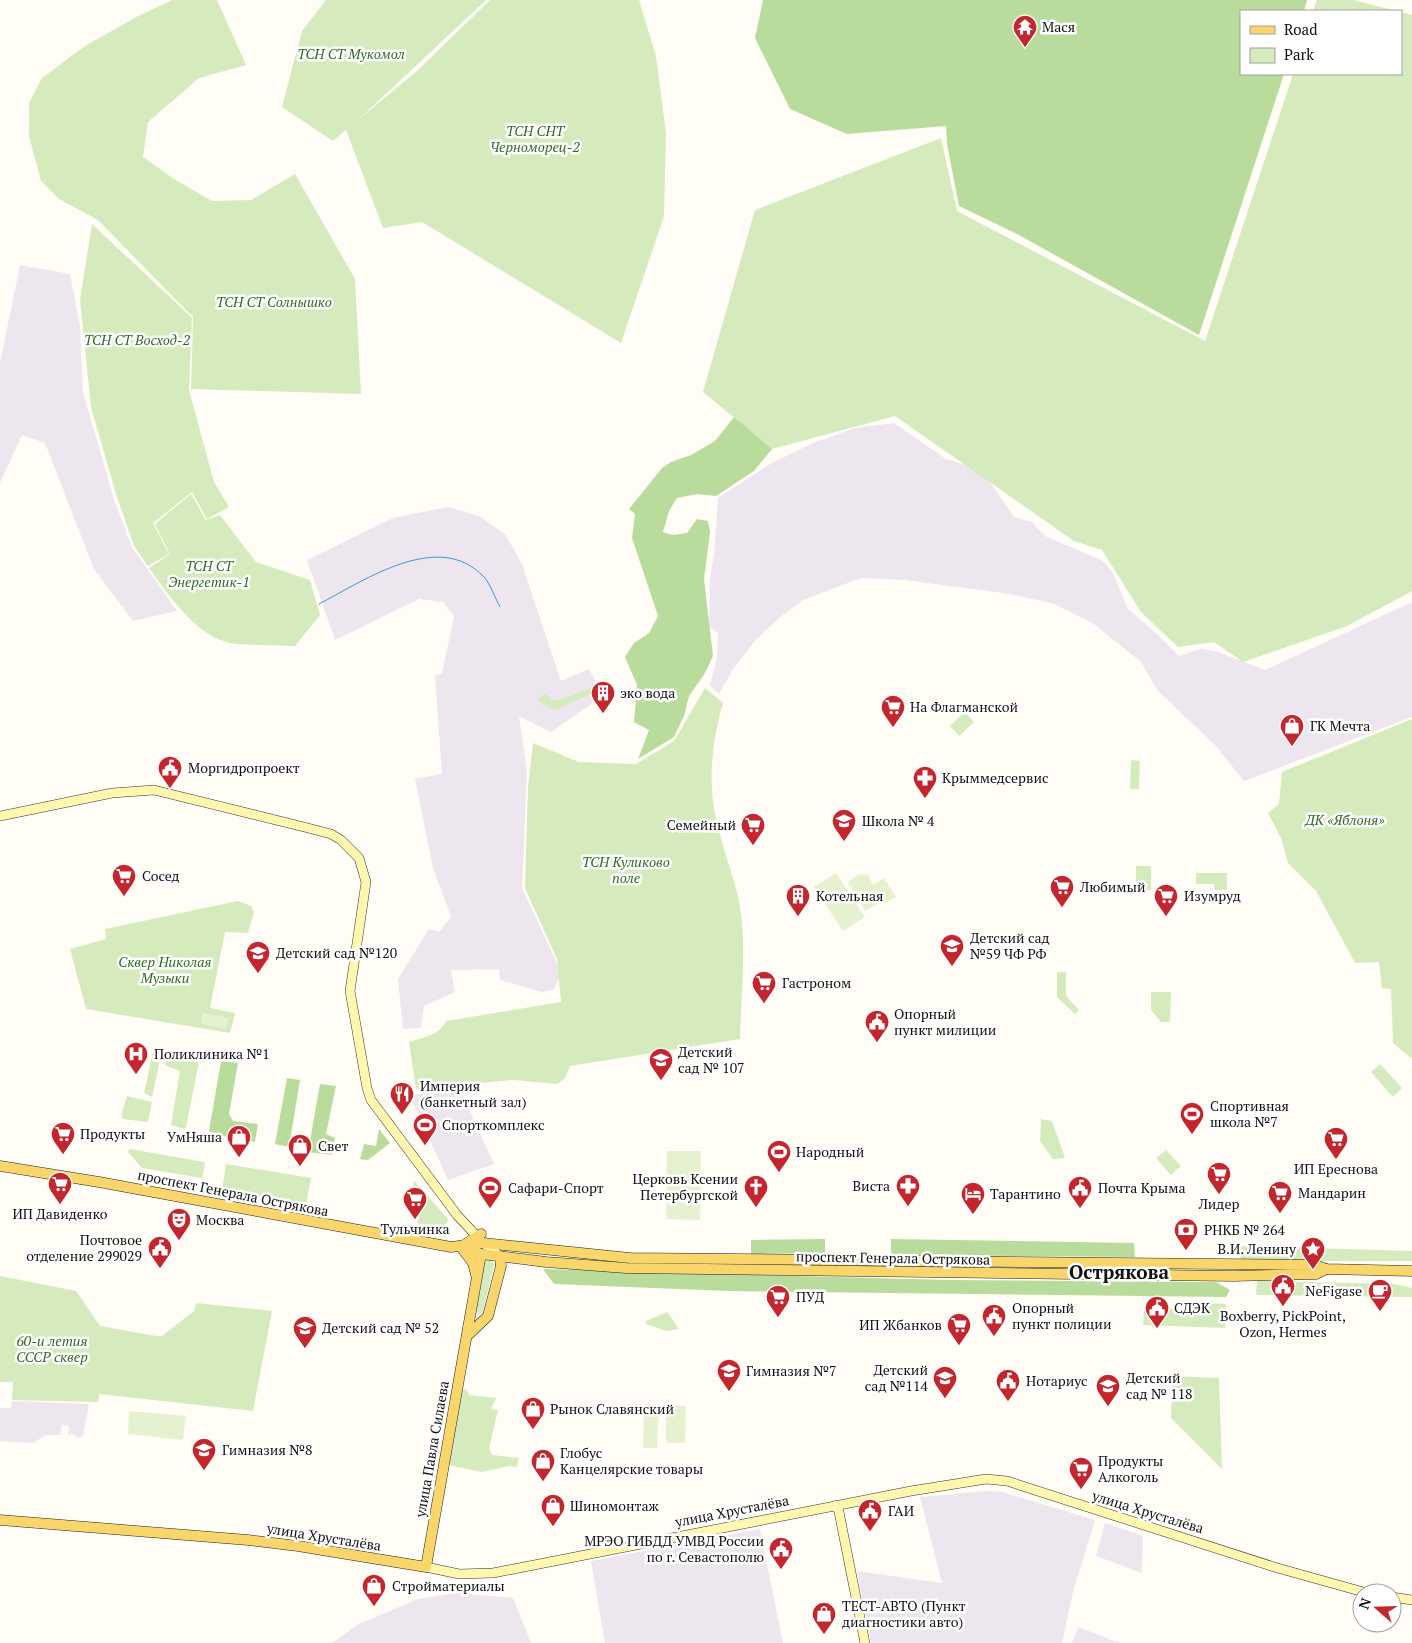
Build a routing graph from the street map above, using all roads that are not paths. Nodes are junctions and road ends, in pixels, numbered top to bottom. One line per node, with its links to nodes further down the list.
1 (0, 816): 3 (main road)
2 (0, 1166): 5 (main road, проспект Генерала Острякова)
3 (457, 1216): 4 (main road); 5 (main road)
4 (480, 1241): 5 (main road, проспект Генерала Острякова); 5 (main road); 6 (main road, проспект Генерала Острякова); 7 (main road, проспект Генерала Острякова); 9 (main road, улица Павла Силаева)
5 (461, 1247): 9 (main road)
6 (500, 1256): 7 (main road, проспект Генерала Острякова); 11 (main road)
7 (1326, 1269): 8 (main road, проспект Генерала Острякова)
8 (1412, 1271)
9 (477, 1281): 10 (main road, улица Павла Силаева)
10 (472, 1312): 11 (main road); 12 (main road, улица Павла Силаева)
11 (488, 1316): 12 (main road)
12 (467, 1336): 15 (main road, улица Павла Силаева)
13 (836, 1505): 15 (main road, улица Хрусталёва); 16 (main road, улица Хрусталёва); 17 (main road)
14 (0, 1520): 15 (main road, улица Хрусталёва)
15 (426, 1567)
16 (1352, 1589)
17 (865, 1643)

